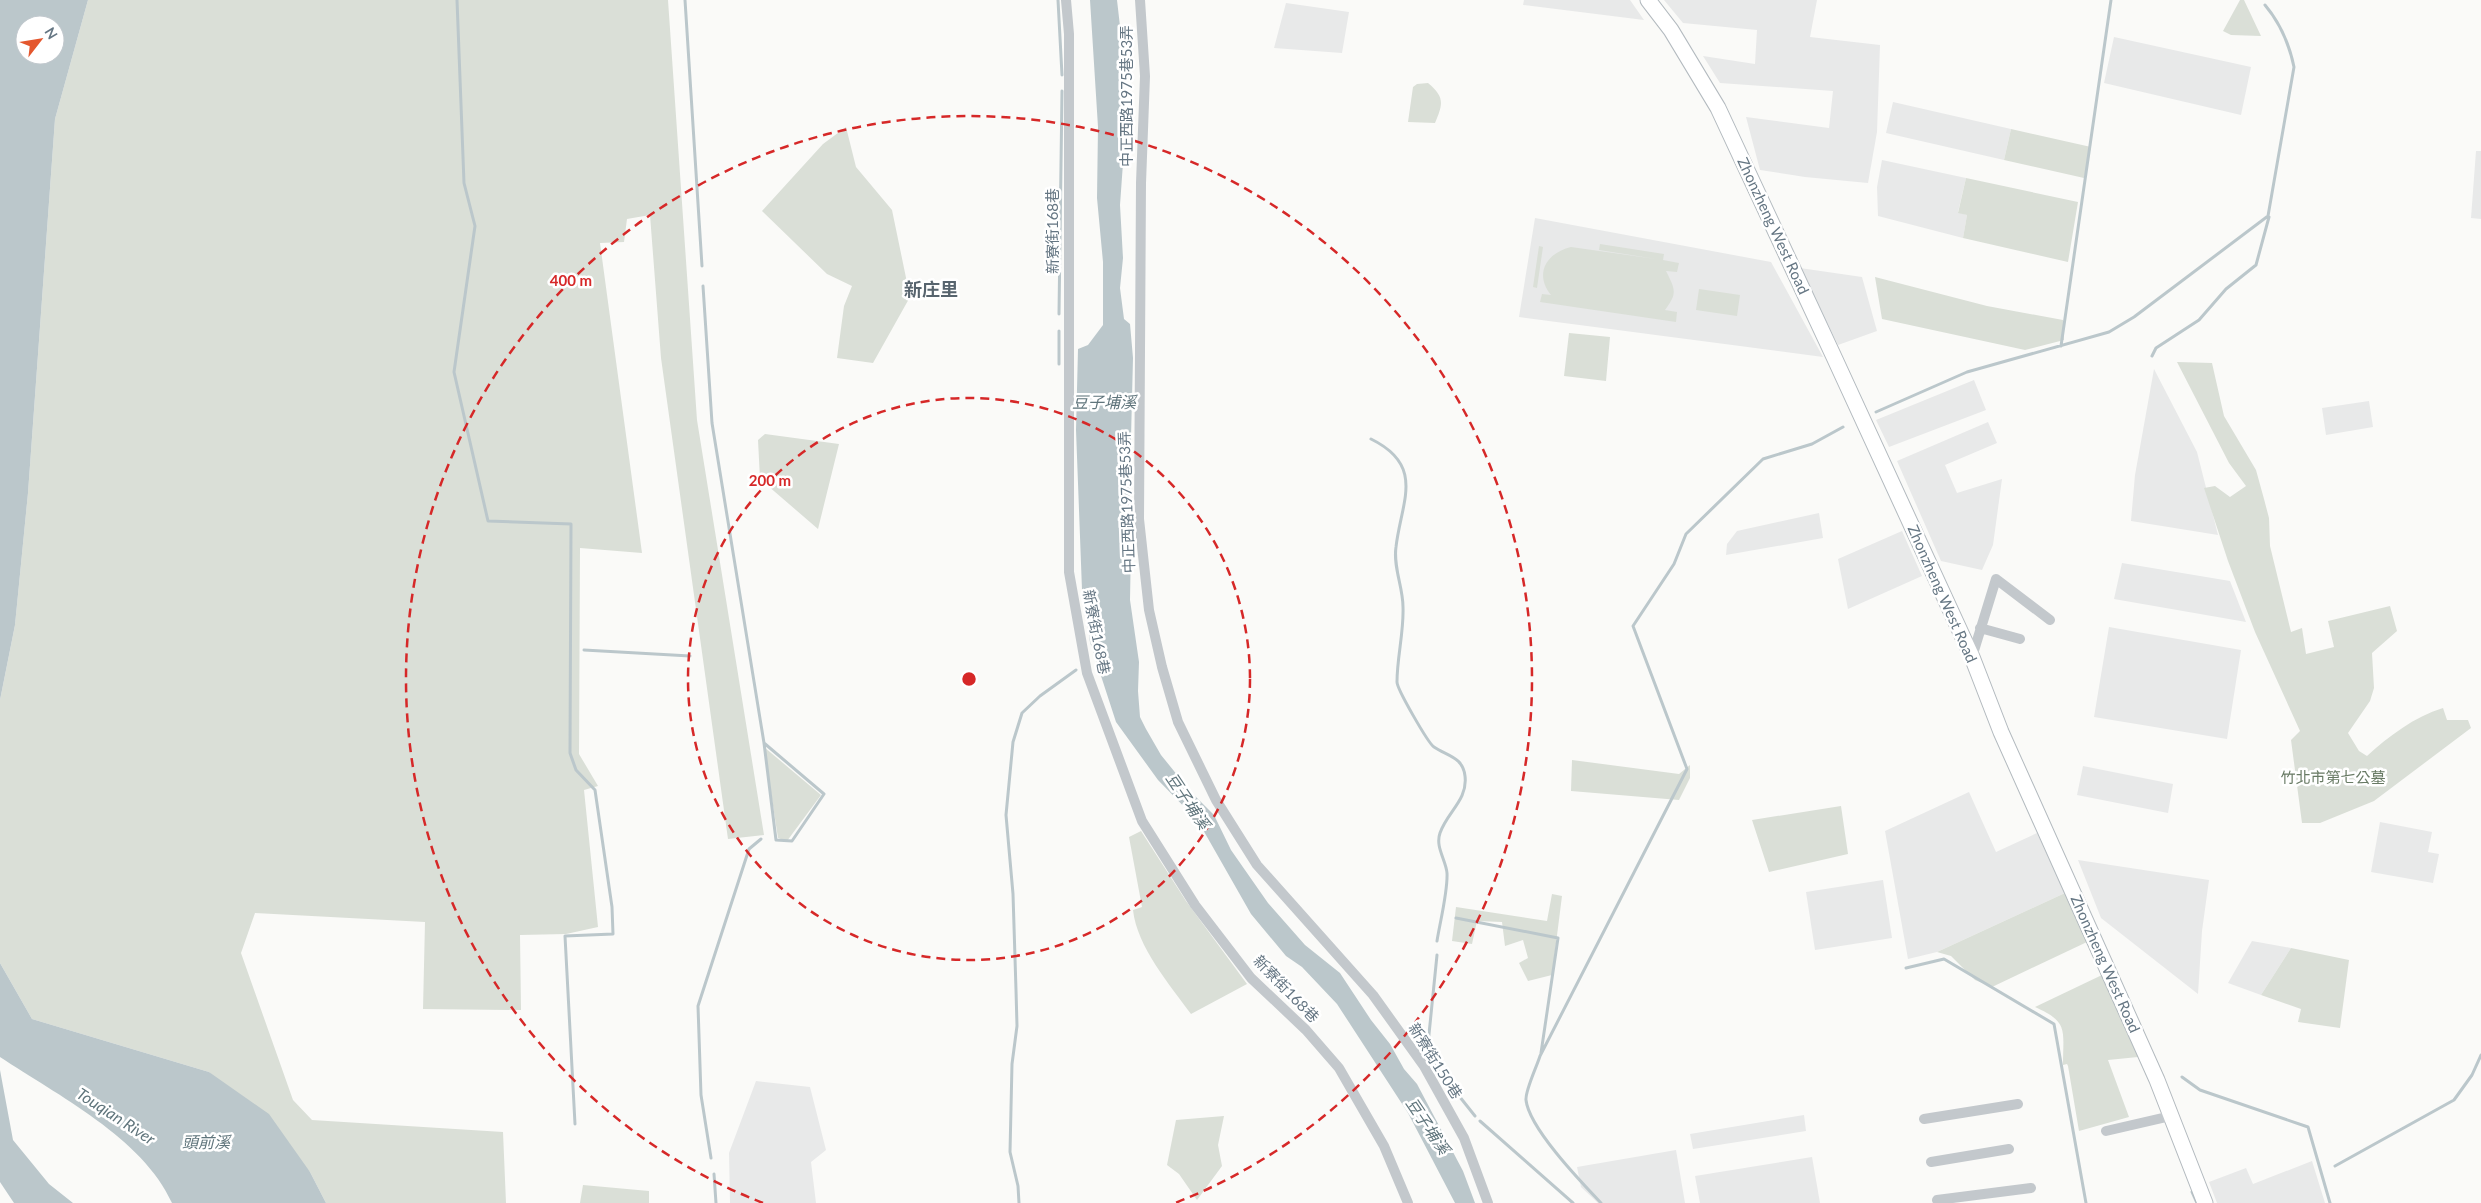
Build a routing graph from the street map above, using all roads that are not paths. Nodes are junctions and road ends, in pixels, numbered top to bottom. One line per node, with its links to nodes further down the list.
1 (1066, 0): 17 (street, 新寮街168巷)
2 (1140, 0): 8 (street, 中正西路1975巷53弄)
3 (1648, 0): 7 (main road, Zhonzheng West Road)
4 (2050, 620): 5 (street)
5 (1980, 628): 6 (street); 7 (street)
6 (2020, 639)
7 (1972, 657): 10 (main road, Zhonzheng West Road)
8 (1332, 949): 18 (street, 新寮街150巷)
9 (2018, 1104): 11 (street)
10 (2171, 1116): 12 (street); 19 (main road, Zhonzheng West Road)
11 (1924, 1119)
12 (2106, 1131)
13 (2009, 1149): 14 (street)
14 (1931, 1162)
15 (2032, 1188): 16 (street)
16 (1937, 1200)
17 (1408, 1203)
18 (1488, 1203)
19 (2204, 1203)

